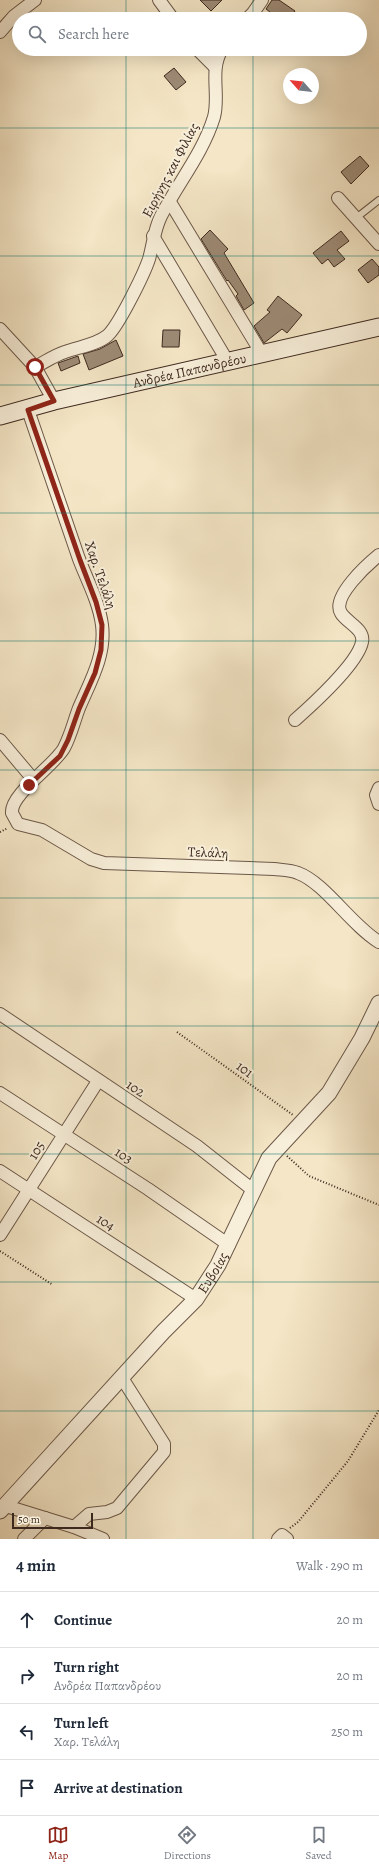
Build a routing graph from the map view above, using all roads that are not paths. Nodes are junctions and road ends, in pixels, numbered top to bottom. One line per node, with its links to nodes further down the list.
1 (35, 0): 4 (street)
2 (159, 0): 5 (street)
3 (262, 0): 6 (street)
4 (19, 12)
5 (168, 12)
6 (254, 12)
7 (12, 18): 8 (street)
8 (0, 32)
9 (204, 56): 11 (street)
10 (219, 56): 11 (street, Ειρήνης και Φιλίας)
11 (215, 66): 14 (street, Ειρήνης και Φιλίας)
12 (338, 198): 15 (street)
13 (379, 200): 15 (lane)
14 (170, 202): 16 (street, Ειρήνης και Φιλίας); 20 (street)
15 (356, 218): 17 (street)
16 (153, 236): 21 (street); 22 (street, Ειρήνης και Φιλίας)
17 (379, 244)
18 (379, 327): 20 (main road, Ανδρέα Παπανδρέου)
19 (0, 329): 22 (street)
20 (262, 354): 21 (main road, Ανδρέα Παπανδρέου)
21 (228, 362): 23 (main road, Ανδρέα Παπανδρέου)
22 (35, 367): 23 (street)
23 (54, 401): 24 (main road, Ανδρέα Παπανδρέου)
24 (28, 410): 25 (main road, Ανδρέα Παπανδρέου); 29 (street, Χαρ. Τελάλη)
25 (0, 416)
26 (379, 555): 27 (street)
27 (295, 720)
28 (0, 740): 29 (street)
29 (34, 779): 32 (street, Χαρ. Τελάλη)
30 (379, 788): 31 (street)
31 (379, 804)
32 (18, 824): 33 (street, Τελάλη)
33 (379, 942)
34 (379, 1003): 40 (street, Ευβοίας)
35 (0, 1014): 36 (street, 102)
36 (98, 1081): 38 (street, 105); 40 (street, 102)
37 (0, 1093): 38 (street, 103)
38 (64, 1134): 41 (street, 105); 43 (street, 103)
39 (0, 1171): 41 (street, 104)
40 (252, 1190): 43 (street, Ευβοίας)
41 (29, 1191): 42 (street, 105); 44 (street, 104)
42 (0, 1235)
43 (229, 1245): 44 (street, Ευβοίας)
44 (196, 1300): 45 (street, Ευβοίας)
45 (122, 1378): 46 (street, Ευβοίας); 48 (street)
46 (3, 1509): 47 (street)
47 (45, 1518): 48 (street); 49 (street)
48 (74, 1527): 50 (street)
49 (24, 1539)
50 (103, 1539)

